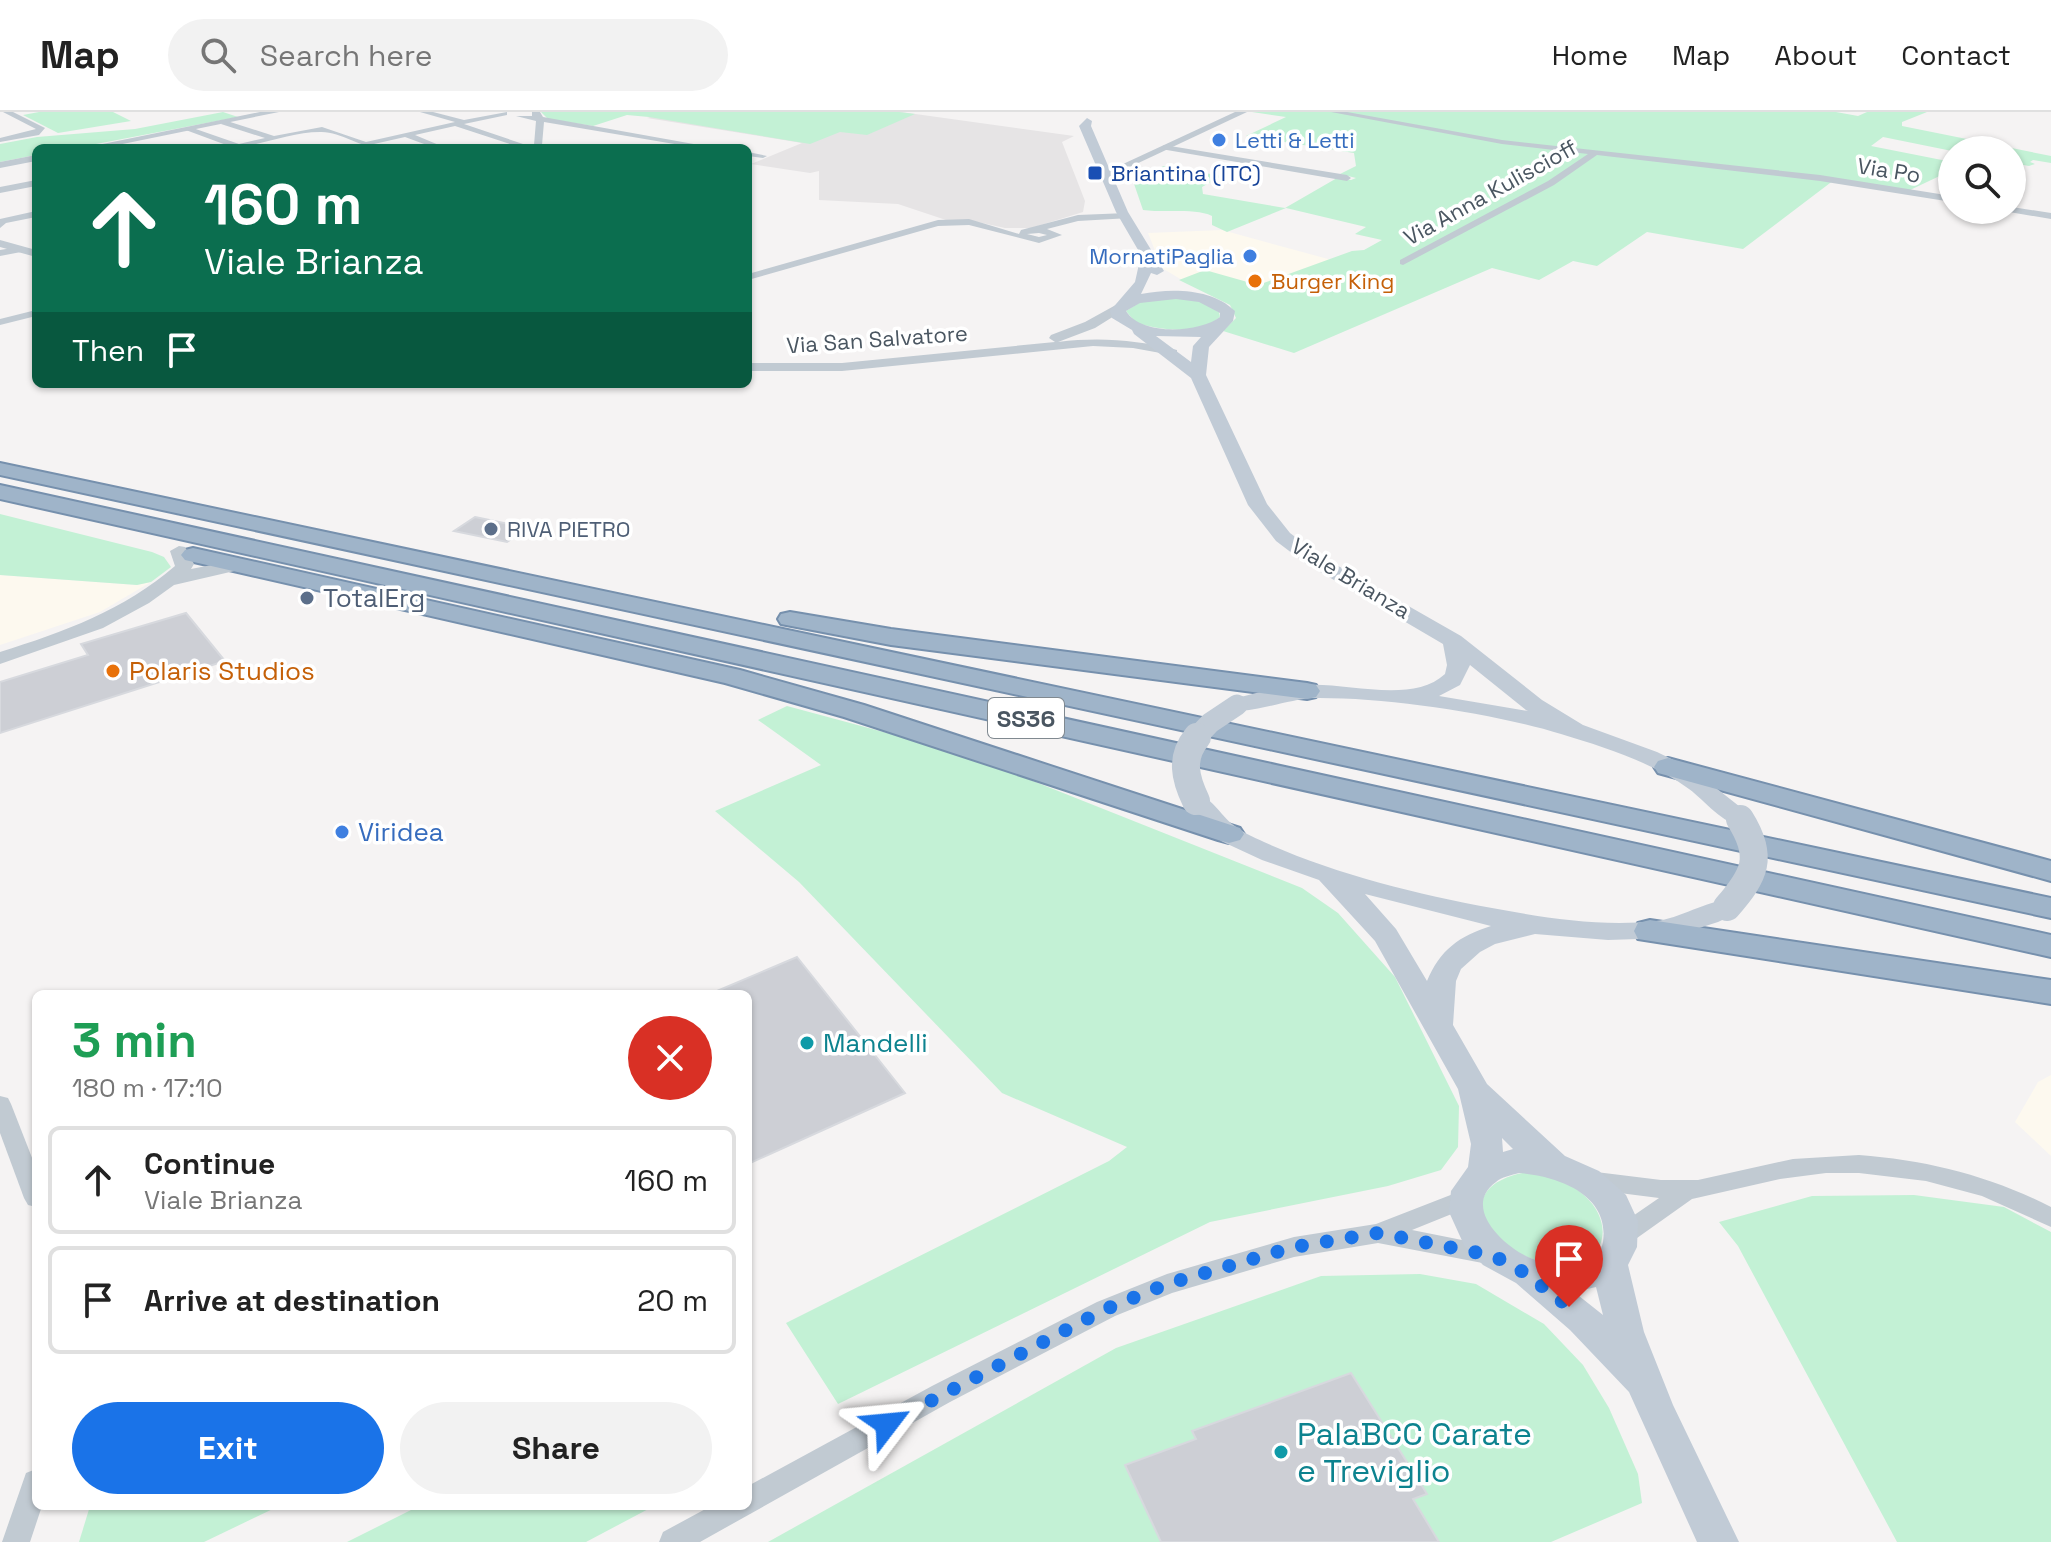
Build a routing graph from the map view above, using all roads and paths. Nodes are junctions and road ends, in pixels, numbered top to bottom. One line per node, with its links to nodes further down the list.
1 (7, 112): 14 (street)
2 (274, 112): 9 (street)
3 (424, 112): 10 (street)
4 (504, 112): 7 (street); 10 (street)
5 (1242, 112): 23 (street)
6 (1335, 112): 24 (street, Via Po)
7 (538, 116): 21 (street); 22 (street)
8 (1086, 116): 29 (main road); 36 (main road)
9 (224, 122): 11 (street); 13 (street)
10 (460, 123): 12 (street); 20 (street)
11 (187, 129): 15 (street); 16 (street)
12 (406, 135): 18 (street); 19 (street)
13 (273, 139): 17 (street); 18 (street)
14 (0, 140)
15 (109, 144)
16 (225, 144)
17 (248, 144)
18 (366, 144)
19 (431, 144)
20 (519, 144)
21 (538, 144)
22 (690, 144)
23 (1164, 147): 29 (street); 30 (street)
24 (1595, 153): 33 (street, Via Po); 44 (street, Via Anna Kuliscioff)
25 (752, 155): 26 (street)
26 (763, 156)
27 (32, 159): 28 (street)
28 (0, 165)
29 (1113, 171): 36 (main road)
30 (1347, 178)
31 (32, 184): 32 (street)
32 (0, 190)
33 (1938, 197)
34 (2026, 212): 37 (street)
35 (32, 215): 38 (street)
36 (1127, 216): 43 (main road); 45 (street)
37 (2051, 216)
38 (0, 225)
39 (0, 243): 40 (street)
40 (18, 250): 41 (street); 42 (street)
41 (0, 253)
42 (32, 253)
43 (1146, 257): 46 (main road); 47 (main road)
44 (1403, 262)
45 (752, 276)
46 (1205, 299): 47 (main road); 51 (main road)
47 (1123, 305): 50 (main road); 55 (street, Via San Salvatore)
48 (32, 314): 49 (street)
49 (0, 322)
50 (1129, 325): 52 (main road); 53 (main road)
51 (1217, 327): 52 (main road); 58 (main road)
52 (1170, 333): 53 (street, Via San Salvatore)
53 (1147, 336): 54 (street, Via San Salvatore); 56 (main road)
54 (1093, 342): 55 (street, Via San Salvatore); 56 (street, Via San Salvatore)
55 (1009, 350): 57 (street, Via San Salvatore)
56 (1172, 353): 58 (main road)
57 (752, 367)
58 (1198, 375): 66 (main road, Viale Brianza)
59 (0, 456): 68 (highway)
60 (0, 469): 75 (highway, SS36)
61 (0, 492): 78 (highway, SS36)
62 (0, 510): 63 (highway)
63 (179, 551): 64 (highway); 65 (street)
64 (237, 565): 65 (street); 72 (highway)
65 (171, 580): 67 (street)
66 (1453, 641): 69 (main road); 70 (main road, Viale Brianza)
67 (0, 658)
68 (1307, 691): 69 (main road); 72 (main road, bridge)
69 (1388, 697): 70 (main road)
70 (1580, 734): 71 (main road)
71 (1668, 767): 73 (highway); 77 (main road, bridge)
72 (1229, 834): 74 (main road)
73 (2051, 871)
74 (1321, 872): 76 (main road); 80 (main road)
75 (2051, 908)
76 (1540, 924): 77 (main road); 80 (main road)
77 (1650, 931): 79 (highway)
78 (2051, 946)
79 (2051, 992)
80 (1440, 1026): 81 (main road)
81 (1474, 1089): 83 (main road); 84 (main road)
82 (0, 1104): 86 (street)
83 (1554, 1164): 84 (main road); 85 (main road)
84 (1485, 1169): 88 (main road)
85 (1588, 1180): 87 (street); 91 (main road)
86 (32, 1188)
87 (1687, 1190): 89 (street); 91 (street)
88 (1466, 1198): 90 (street); 92 (main road)
89 (2051, 1218)
90 (1378, 1233): 92 (street); 95 (street)
91 (1616, 1250): 92 (main road); 93 (main road)
92 (1509, 1264): 93 (main road)
93 (1648, 1388): 99 (main road)
94 (32, 1494): 97 (street)
95 (752, 1499)
96 (731, 1510): 98 (street)
97 (16, 1542)
98 (673, 1542)
99 (1718, 1542)

